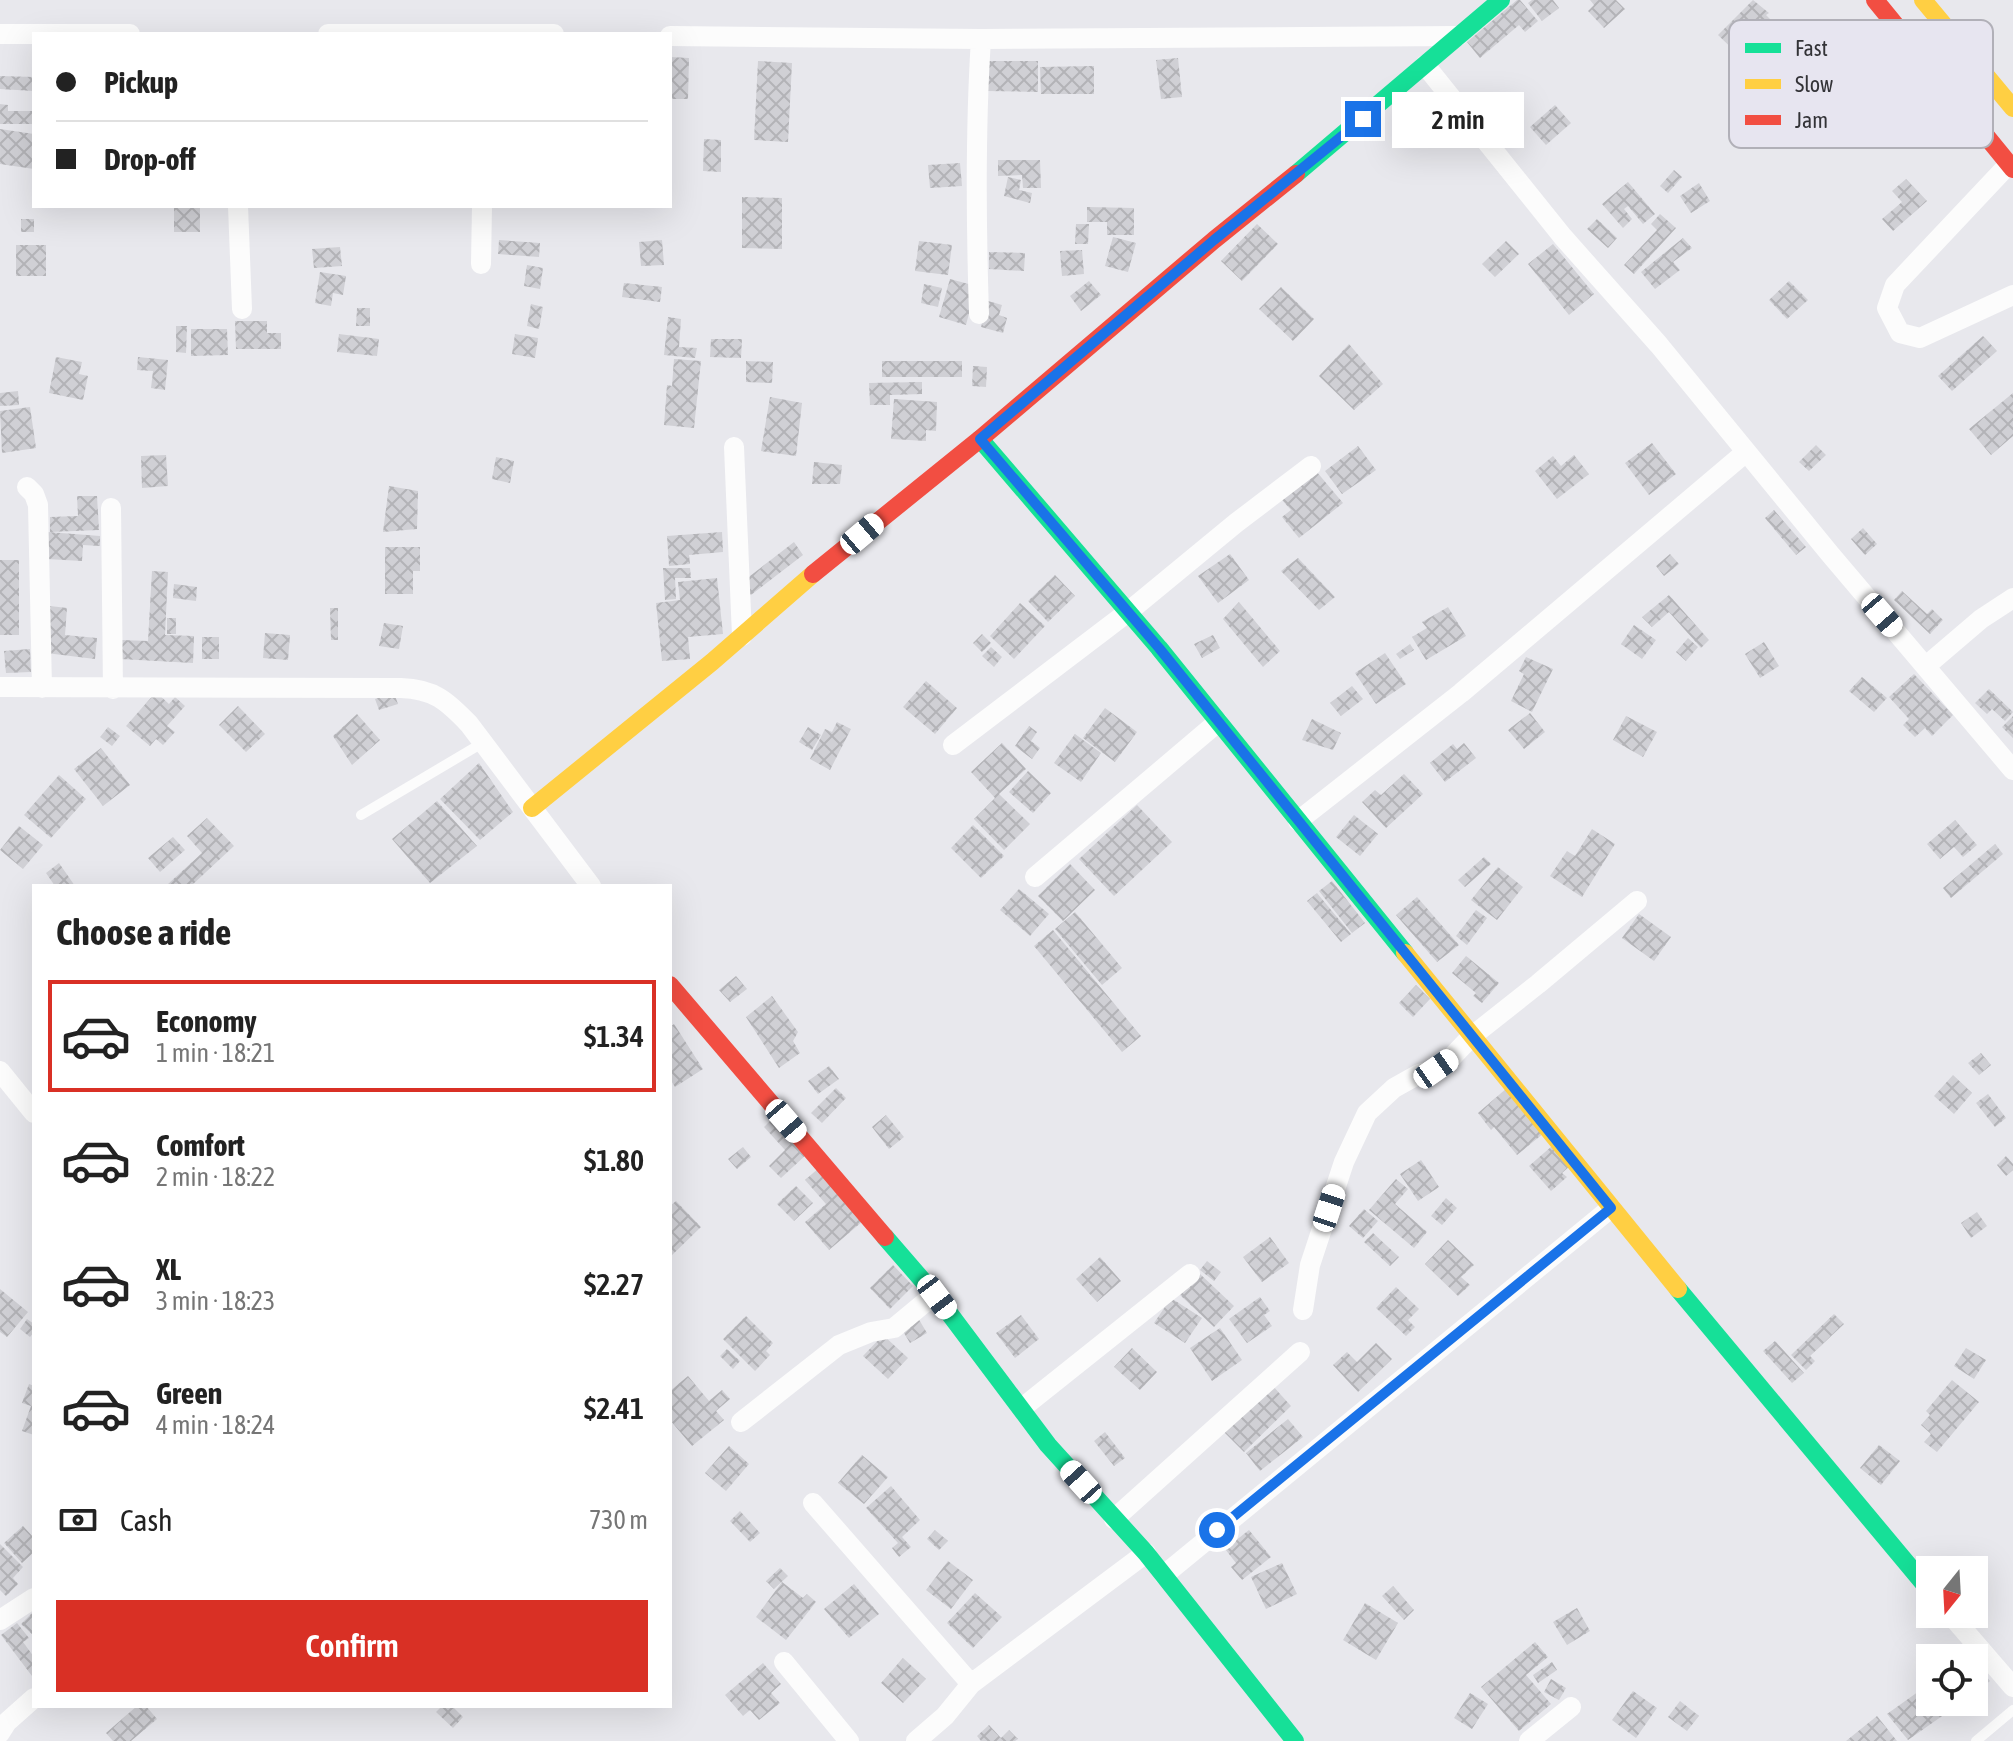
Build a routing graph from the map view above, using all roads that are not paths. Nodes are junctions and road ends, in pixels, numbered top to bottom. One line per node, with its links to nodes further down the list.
1 (1501, 0): 9 (street)
2 (1875, 0): 4 (street)
3 (1923, 0): 5 (street)
4 (1891, 20)
5 (1940, 20)
6 (0, 34): 7 (street)
7 (32, 34)
8 (672, 36): 10 (street)
9 (1458, 36): 10 (street); 11 (street)
10 (981, 39): 21 (street)
11 (1425, 65): 22 (street); 24 (street)
12 (1993, 84): 13 (street)
13 (2013, 108)
14 (1993, 145): 15 (street)
15 (2011, 167): 19 (street)
16 (238, 208): 20 (street)
17 (482, 208): 18 (street)
18 (481, 264)
19 (2013, 295)
20 (242, 309)
21 (979, 314)
22 (980, 439): 29 (street); 30 (street)
23 (734, 447): 30 (street)
24 (1746, 452): 31 (street); 41 (street)
25 (1311, 466): 29 (street)
26 (27, 487): 33 (street)
27 (111, 508): 34 (street)
28 (2013, 598): 31 (street)
29 (1128, 612): 35 (street); 37 (street)
30 (742, 636): 39 (street)
31 (1926, 666): 38 (street)
32 (0, 687): 33 (street)
33 (42, 688): 34 (street)
34 (113, 689): 36 (street)
35 (1218, 722): 41 (street); 42 (street)
36 (484, 742): 39 (street); 40 (lane)
37 (953, 745)
38 (2013, 770)
39 (532, 808): 43 (street)
40 (361, 815)
41 (1298, 821): 46 (street)
42 (1035, 877)
43 (589, 884)
44 (1637, 901): 46 (street)
45 (672, 987): 51 (street)
46 (1471, 1037): 49 (street); 52 (street)
47 (0, 1071): 48 (street)
48 (32, 1111)
49 (1611, 1208): 59 (street); 60 (street)
50 (1190, 1274): 54 (street)
51 (935, 1294): 54 (street); 55 (street)
52 (1303, 1310)
53 (1300, 1352): 57 (street)
54 (1022, 1408): 57 (street)
55 (741, 1422)
56 (813, 1503): 65 (street)
57 (1114, 1519): 58 (street)
58 (1146, 1553): 60 (street); 65 (street)
59 (1916, 1574)
60 (1164, 1575): 73 (street)
61 (32, 1599): 62 (street)
62 (0, 1620)
63 (1962, 1628): 66 (street)
64 (784, 1662): 71 (street)
65 (971, 1684): 72 (street)
66 (2013, 1687)
67 (32, 1700): 70 (street)
68 (1571, 1707): 74 (street)
69 (2013, 1710): 75 (lane)
70 (0, 1733)
71 (849, 1741)
72 (916, 1741)
73 (1295, 1741)
74 (1529, 1741)
75 (1976, 1741)

